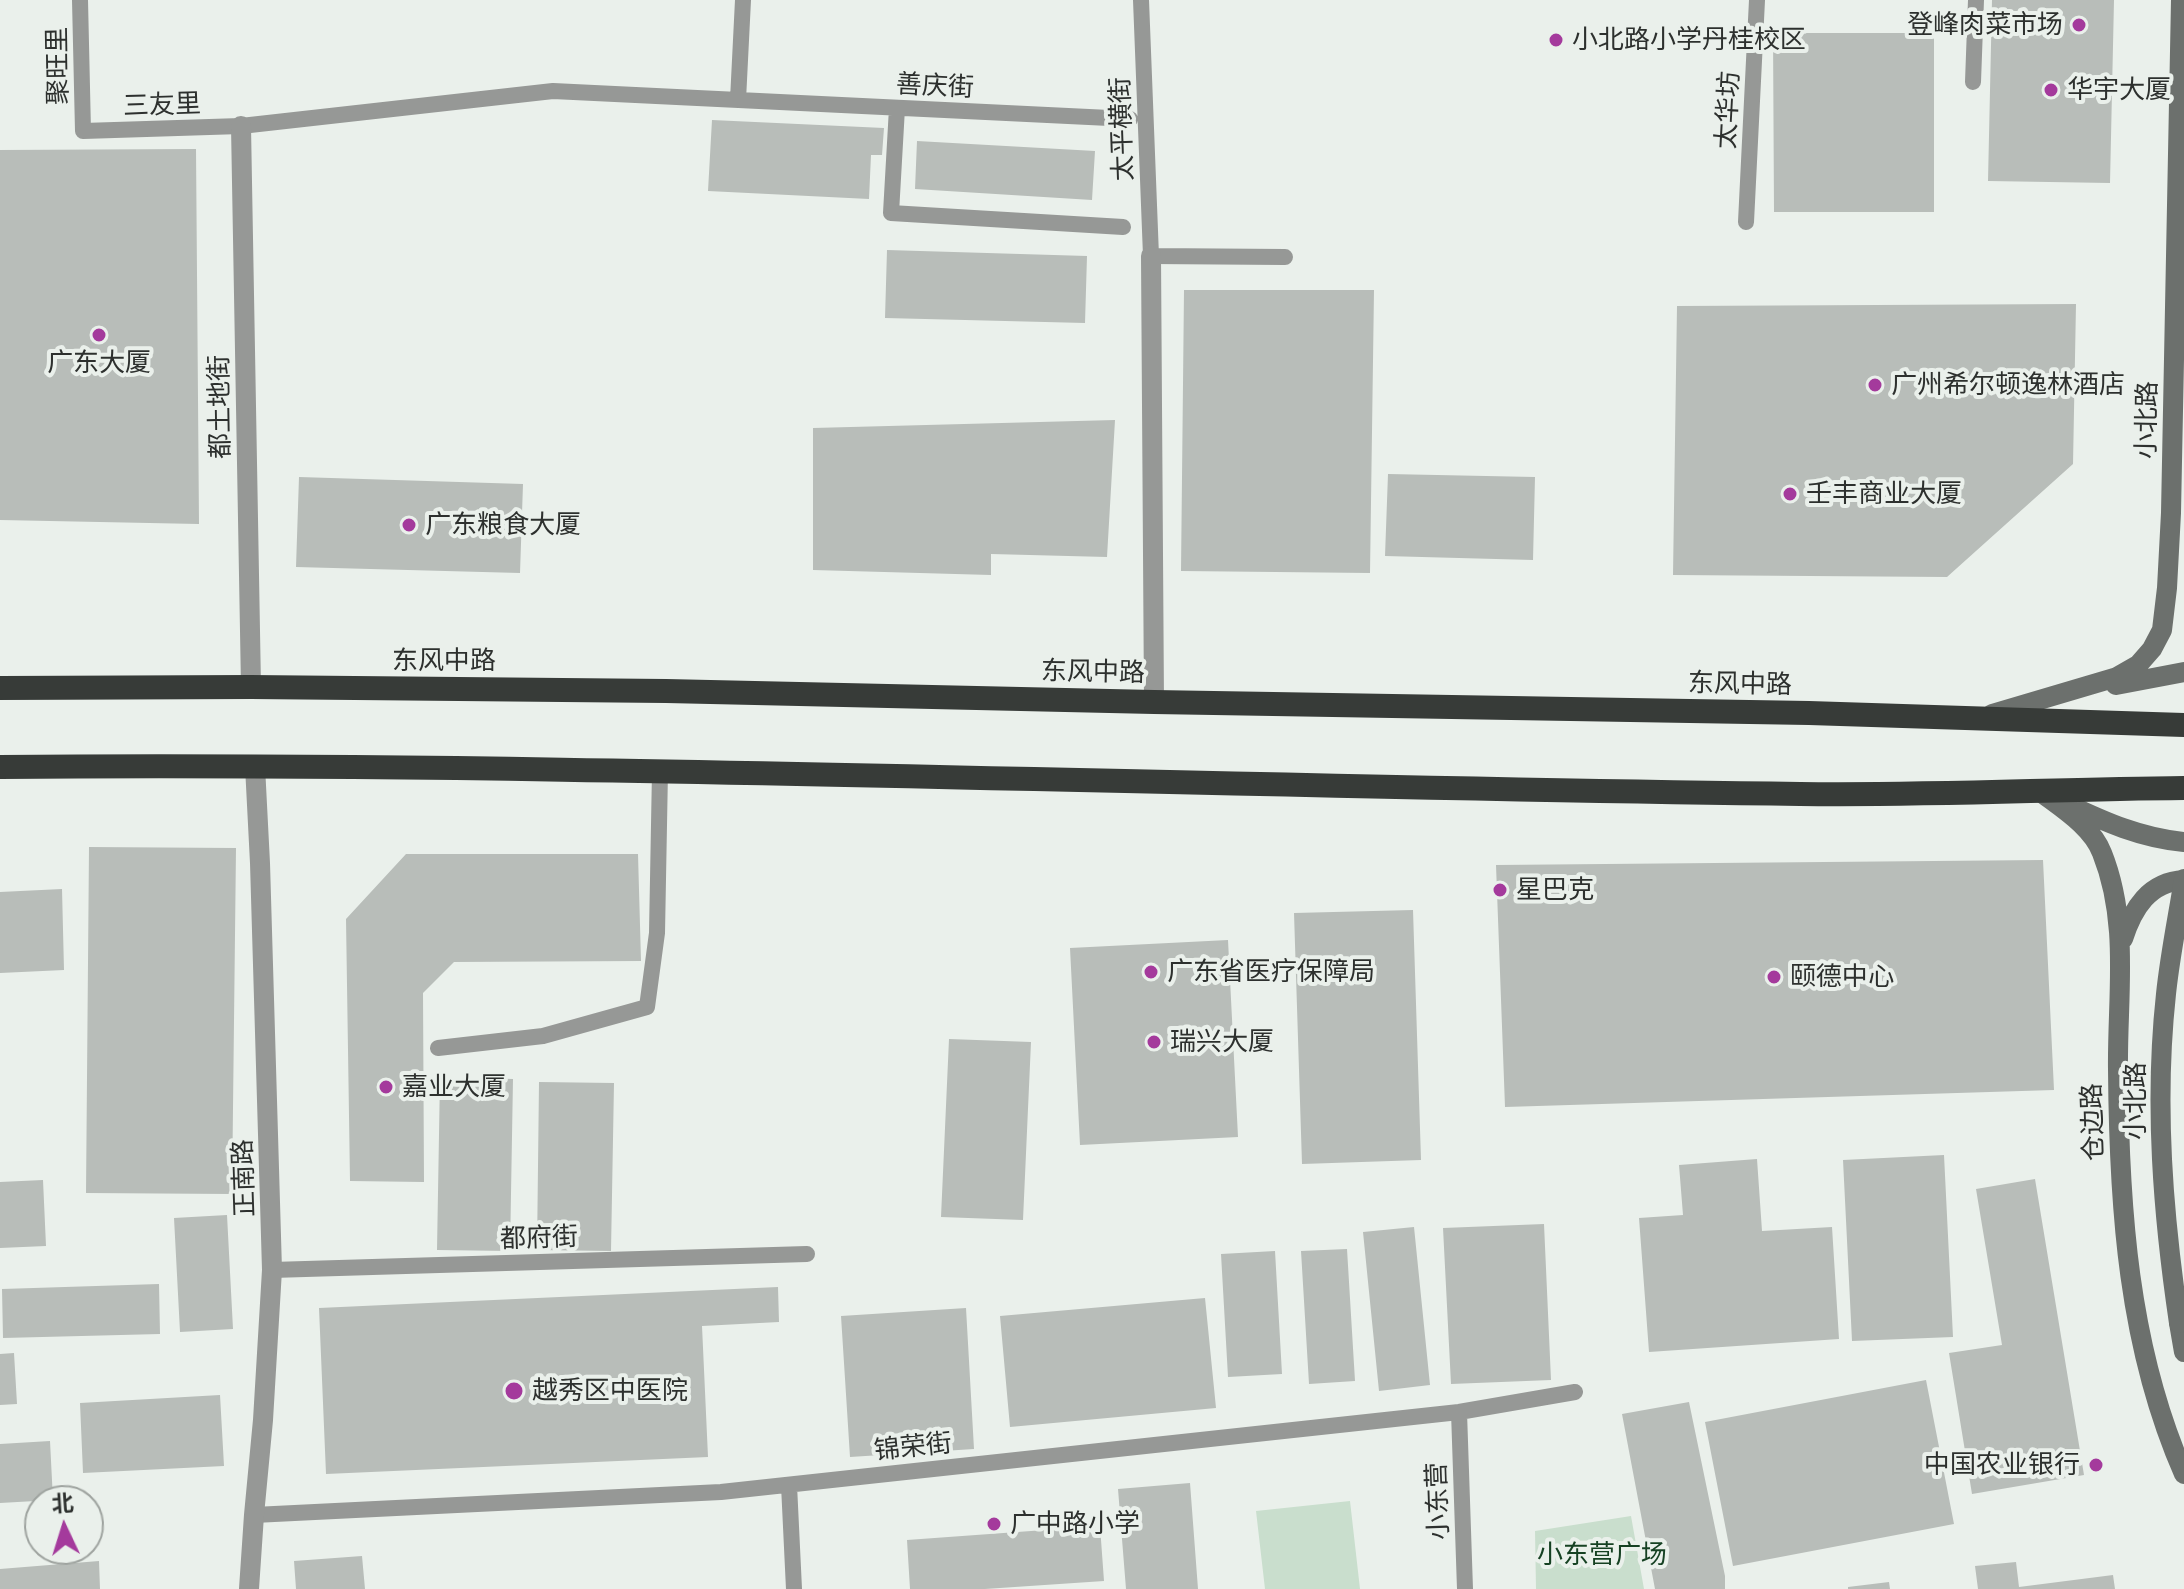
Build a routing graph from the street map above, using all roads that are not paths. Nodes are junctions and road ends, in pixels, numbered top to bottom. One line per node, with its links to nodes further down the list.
1 (80, 0): 12 (lane, 聚旺里)
2 (743, 0): 8 (lane)
3 (1141, 0): 15 (lane, 太平横街)
4 (1757, 0): 13 (lane, 太华坊)
5 (1976, 0): 7 (lane)
6 (2181, 0): 17 (street, 小北路)
7 (1973, 82)
8 (738, 100): 9 (lane, 善庆街); 11 (lane, 善庆街)
9 (897, 108): 10 (lane, 善庆街); 14 (lane)
10 (1130, 119)
11 (241, 126): 12 (lane, 三友里); 20 (street, 都土地街)
12 (83, 131)
13 (1746, 222)
14 (1123, 227)
15 (1151, 256): 16 (lane); 22 (street)
16 (1285, 257)
17 (2170, 556): 18 (street); 23 (street, 小北路)
18 (2184, 576)
19 (2184, 672): 23 (street)
20 (251, 687): 21 (highway, 东风中路); 22 (highway, 东风中路)
21 (0, 688)
22 (1154, 702): 23 (highway, 东风中路)
23 (1980, 718): 24 (highway, 东风中路)
24 (2184, 725)
25 (255, 766): 26 (highway); 27 (highway); 35 (street, 正南路)
26 (0, 767)
27 (660, 771): 29 (highway); 33 (lane)
28 (2184, 788): 29 (highway)
29 (2038, 790): 30 (street); 32 (street, 仓边路)
30 (2184, 842)
31 (2184, 879): 32 (street); 36 (street, 小北路, bridge)
32 (2121, 946): 39 (street, 仓边路)
33 (438, 1048)
34 (807, 1254): 35 (lane, 都府街)
35 (272, 1270): 41 (street, 正南路)
36 (2184, 1352)
37 (1575, 1392): 38 (lane, 锦荣街)
38 (1459, 1412): 40 (lane, 锦荣街); 44 (lane, 小东营)
39 (2184, 1474)
40 (789, 1485): 41 (lane, 锦荣街); 43 (lane)
41 (254, 1515): 42 (street, 正南路)
42 (249, 1589)
43 (794, 1589)
44 (1465, 1589)

